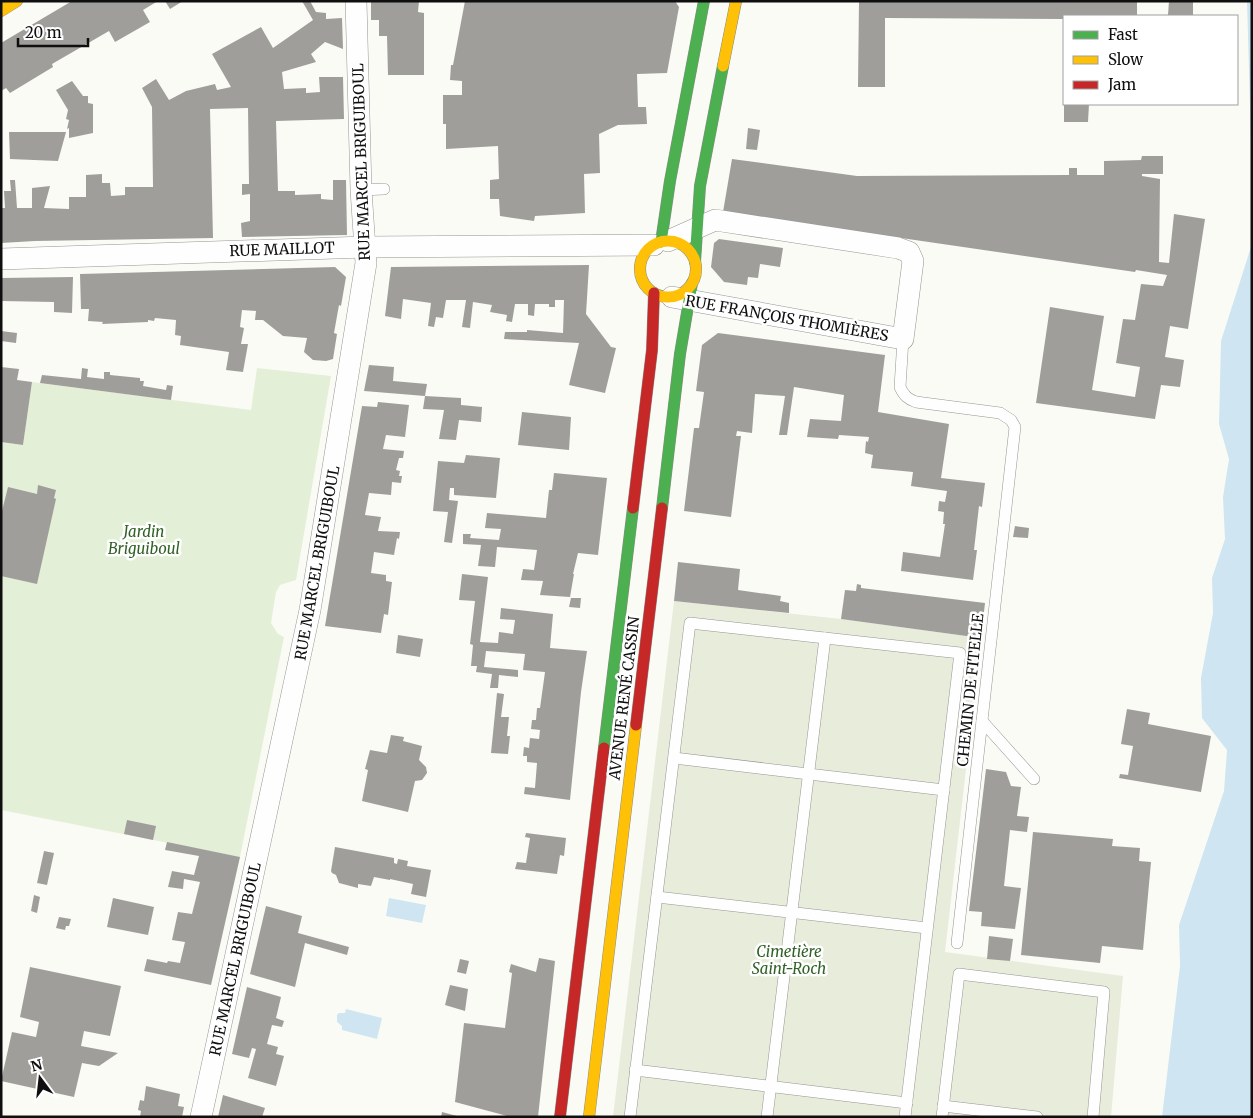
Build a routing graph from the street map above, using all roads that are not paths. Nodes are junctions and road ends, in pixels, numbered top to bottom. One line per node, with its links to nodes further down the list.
1 (17, 1): 5 (main road)
2 (356, 1): 7 (street, RUE MARCEL BRIGUIBOUL)
3 (736, 1): 8 (main road)
4 (703, 2): 10 (main road)
5 (1, 10)
6 (384, 189): 7 (lane)
7 (361, 190): 11 (street, RUE MARCEL BRIGUIBOUL)
8 (699, 197): 9 (street)
9 (706, 224): 10 (street); 13 (main road); 15 (street, RUE FRANÇOIS THOMIÈRES)
10 (661, 243): 11 (street, RUE MAILLOT); 13 (main road); 14 (main road)
11 (365, 247): 12 (street, RUE MAILLOT); 32 (street, RUE MARCEL BRIGUIBOUL)
12 (1, 259)
13 (695, 262): 14 (main road)
14 (677, 293): 15 (street, RUE FRANÇOIS THOMIÈRES); 27 (main road, AVENUE RENÉ CASSIN); 27 (main road, AVENUE RENÉ CASSIN)
15 (903, 339): 16 (lane, RUE FRANÇOIS THOMIÈRES)
16 (1013, 440): 18 (lane, CHEMIN DE FITELLE)
17 (825, 638): 19 (lane); 20 (lane); 22 (lane)
18 (982, 721): 21 (lane); 26 (lane, CHEMIN DE FITELLE)
19 (674, 758): 20 (lane); 23 (lane)
20 (808, 774): 22 (lane); 24 (lane)
21 (1034, 779)
22 (944, 790): 25 (lane)
23 (657, 897): 24 (lane); 28 (lane)
24 (792, 912): 25 (lane); 29 (lane)
25 (927, 928): 30 (lane)
26 (957, 943)
27 (582, 1059): 33 (main road, AVENUE RENÉ CASSIN); 34 (main road, AVENUE RENÉ CASSIN)
28 (636, 1070): 29 (lane); 35 (lane)
29 (770, 1087): 30 (lane); 36 (lane)
30 (907, 1102): 37 (lane)
31 (942, 1111): 38 (lane); 39 (lane)
32 (201, 1117)
33 (560, 1117)
34 (589, 1117)
35 (630, 1117)
36 (767, 1117)
37 (905, 1117)
38 (1037, 1117)
39 (1093, 1117)

